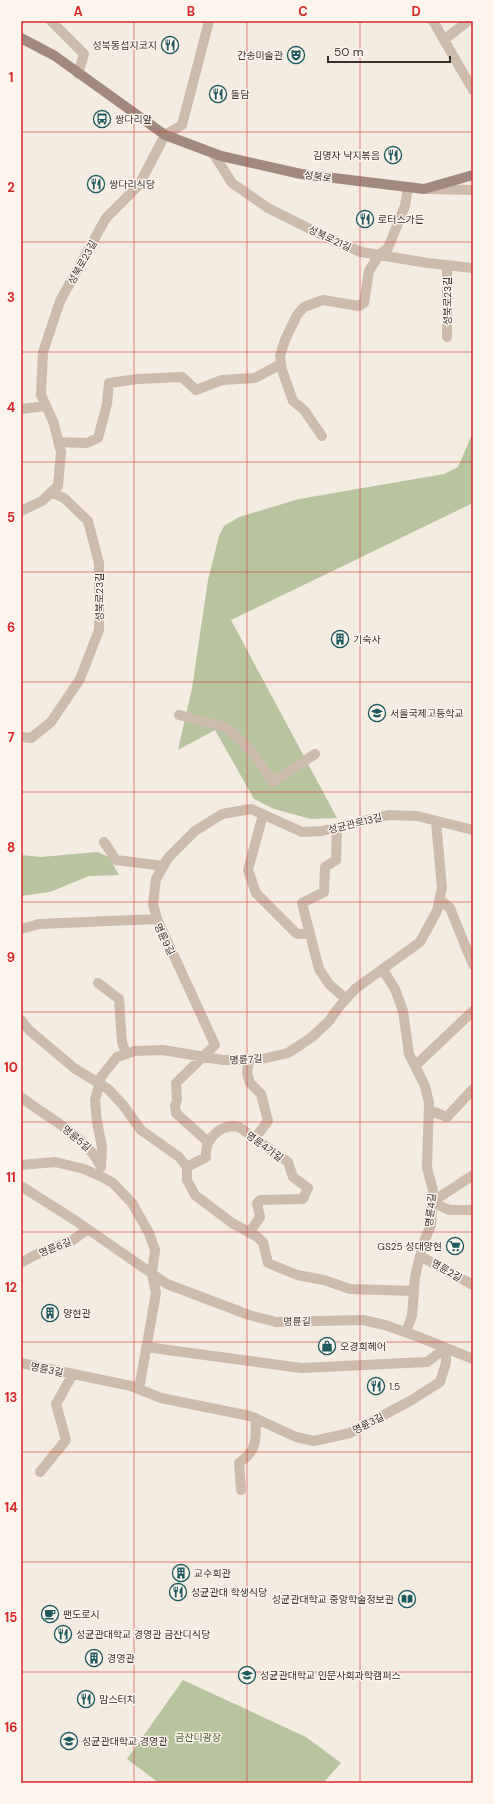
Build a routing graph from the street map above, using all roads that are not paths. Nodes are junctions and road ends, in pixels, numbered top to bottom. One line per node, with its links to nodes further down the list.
1 (209, 21): 9 (street)
2 (433, 21): 6 (street)
3 (468, 21): 6 (street)
4 (56, 23): 7 (street)
5 (21, 38): 7 (main road, 성북로)
6 (445, 39): 8 (street)
7 (78, 74): 9 (main road, 성북로)
8 (473, 90)
9 (165, 135): 10 (main road, 성북로); 20 (street, 성북로23길)
10 (213, 153): 12 (main road, 성북로); 15 (street, 성북로21길)
11 (473, 175): 13 (main road, 성북로)
12 (408, 187): 13 (main road, 성북로); 15 (street)
13 (424, 189): 14 (street)
14 (473, 190)
15 (379, 255): 16 (street, 성북로21길); 19 (street)
16 (447, 266): 17 (street, 성북로21길); 18 (street, 성북로23길)
17 (473, 268)
18 (447, 337)
19 (281, 364): 22 (street); 23 (street)
20 (46, 406): 21 (street); 23 (street, 성북로23길)
21 (21, 409)
22 (322, 436)
23 (58, 442): 24 (street, 성북로23길)
24 (51, 492): 25 (street, 성북로23길); 27 (street, 성북로23길)
25 (21, 511)
26 (180, 715): 28 (street)
27 (21, 737)
28 (315, 754)
29 (263, 815): 31 (street, 성균관로13길); 34 (street, 성균관로13길); 38 (street)
30 (436, 822): 31 (street, 성균관로13길); 32 (street, 성균관로13길); 35 (street, 명륜7길)
31 (337, 828): 38 (street)
32 (473, 830)
33 (104, 842): 34 (street)
34 (164, 866): 36 (street, 성균관로13길)
35 (440, 900): 39 (street); 40 (street, 명륜7길)
36 (157, 919): 37 (street, 명륜9길); 46 (street, 명륜9길)
37 (21, 929)
38 (310, 934): 42 (street)
39 (473, 965)
40 (383, 970): 42 (street, 명륜7길); 48 (street, 명륜4길)
41 (98, 983): 45 (street)
42 (346, 999): 47 (street, 명륜7길)
43 (473, 1011): 48 (street)
44 (21, 1020): 49 (street)
45 (126, 1054): 46 (street, 명륜7길); 49 (street, 명륜7길)
46 (204, 1057): 47 (street, 명륜7길); 54 (street)
47 (249, 1059): 53 (street)
48 (415, 1066): 52 (street, 명륜4길)
49 (99, 1084): 56 (street); 57 (street, 명륜7길)
50 (473, 1089): 52 (street)
51 (21, 1097): 57 (street, 명륜5길)
52 (429, 1110): 60 (street, 명륜4길)
53 (255, 1138): 54 (street, 명륜4가길); 63 (street, 명륜4가길)
54 (208, 1142): 56 (street, 명륜4가길)
55 (21, 1165): 57 (street)
56 (187, 1168): 63 (street)
57 (101, 1172): 66 (street, 명륜5길)
58 (473, 1175): 60 (street)
59 (21, 1186): 62 (street, 명륜길)
60 (432, 1202): 61 (street); 64 (street, 명륜4길)
61 (473, 1210)
62 (88, 1229): 65 (street, 명륜6길); 66 (street, 명륜길)
63 (249, 1233): 68 (street)
64 (420, 1256): 67 (street, 명륜2길); 68 (street, 명륜4길)
65 (21, 1263)
66 (152, 1274): 69 (street, 명륜길); 70 (street)
67 (473, 1285)
68 (414, 1291): 69 (street, 명륜4길)
69 (406, 1332): 71 (street, 명륜길)
70 (146, 1347): 71 (street); 75 (street)
71 (446, 1348): 72 (street, 명륜길); 76 (street, 명륜3길)
72 (473, 1359)
73 (21, 1363): 74 (street, 명륜3길)
74 (73, 1374): 75 (street, 명륜3길); 77 (street, 명륜3길)
75 (139, 1389): 76 (street, 명륜3길)
76 (256, 1418): 78 (street)
77 (40, 1472)
78 (241, 1490)

